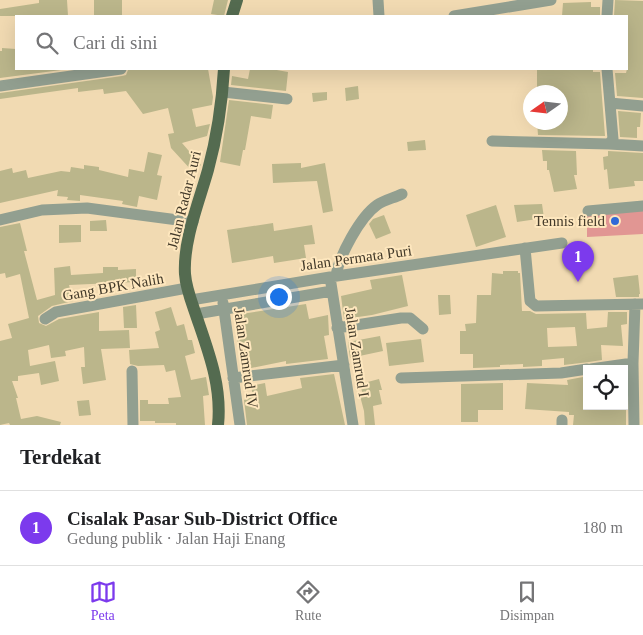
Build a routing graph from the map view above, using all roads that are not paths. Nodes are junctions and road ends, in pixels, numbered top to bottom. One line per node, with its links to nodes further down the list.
1 (237, 0): 6 (main road)
2 (378, 0): 7 (street)
3 (551, 0): 5 (street)
4 (608, 0): 9 (street)
5 (514, 3): 8 (street)
6 (232, 15)
7 (379, 15)
8 (459, 15)
9 (607, 15)
10 (114, 70): 13 (street)
11 (224, 70): 14 (main road, Jalan Radar Auri)
12 (607, 70): 16 (street)
13 (0, 86)
14 (223, 92): 15 (street); 25 (main road, Jalan Radar Auri)
15 (286, 99)
16 (610, 103): 17 (street); 19 (street)
17 (643, 106)
18 (492, 141): 19 (street)
19 (609, 144): 20 (street)
20 (643, 146)
21 (402, 194): 28 (street)
22 (643, 206): 23 (street)
23 (588, 211)
24 (0, 220): 25 (street)
25 (193, 222): 29 (main road, Jalan Radar Auri)
26 (562, 243): 27 (street, Jalan Permata Puri)
27 (525, 248): 28 (street, Jalan Permata Puri); 31 (street)
28 (332, 282): 30 (street, Jalan Permata Puri); 32 (street); 35 (street, Jalan Zamrud I)
29 (189, 294): 30 (street, Jalan Permata Puri); 33 (main road, Jalan Radar Auri); 34 (street, Gang BPK Nalih)
30 (222, 294): 32 (street, Jalan Zamrud IV)
31 (639, 304): 37 (street)
32 (224, 309): 33 (street); 42 (street, Jalan Zamrud IV)
33 (196, 314): 45 (main road, Jalan Radar Auri)
34 (44, 319)
35 (337, 328): 36 (street); 38 (street, Jalan Zamrud I)
36 (423, 330)
37 (633, 362): 39 (street); 48 (street)
38 (344, 365): 42 (street); 47 (street, Jalan Zamrud I)
39 (615, 365)
40 (583, 370): 43 (street)
41 (132, 371): 44 (street)
42 (233, 378): 46 (street, Jalan Zamrud IV)
43 (401, 378)
44 (133, 425)
45 (218, 425)
46 (240, 425)
47 (353, 425)
48 (634, 425)

